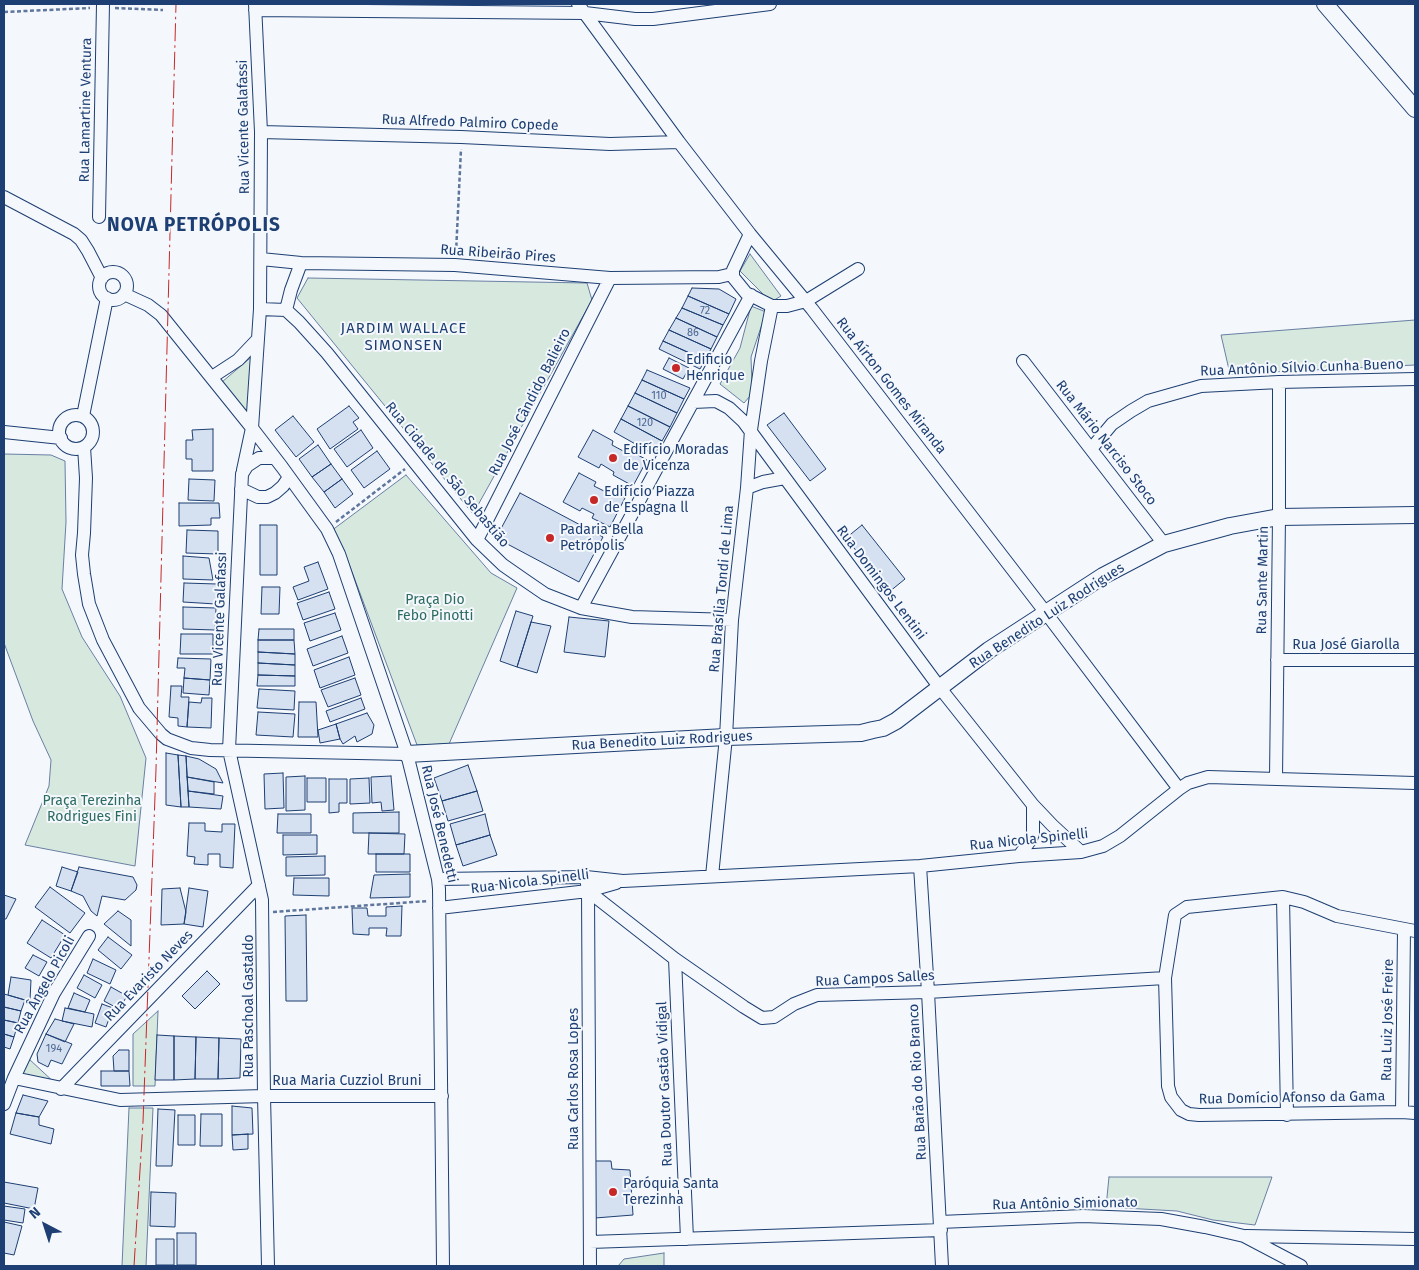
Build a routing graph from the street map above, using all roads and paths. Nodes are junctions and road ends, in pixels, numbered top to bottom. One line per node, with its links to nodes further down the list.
1 (770, 4): 5 (street)
2 (1325, 4): 8 (street)
3 (103, 6): 6 (path); 7 (path); 13 (street, Rua Lamartine Ventura)
4 (255, 7): 5 (street); 9 (street, Rua Vicente Galafassi)
5 (581, 9): 11 (street, Rua Aírton Gomes Miranda)
6 (163, 10)
7 (4, 12)
8 (1415, 109)
9 (261, 132): 10 (street, Rua Alfredo Palmiro Copede); 15 (street, Rua Vicente Galafassi)
10 (461, 137): 11 (street, Rua Alfredo Palmiro Copede); 17 (path)
11 (679, 142): 14 (street, Rua Aírton Gomes Miranda)
12 (4, 196): 20 (street)
13 (99, 218)
14 (750, 234): 19 (street); 25 (street, Rua Aírton Gomes Miranda)
15 (260, 259): 16 (street, Rua Ribeirão Pires); 27 (street, Rua Vicente Galafassi)
16 (301, 263): 17 (street, Rua Ribeirão Pires); 28 (street)
17 (455, 265): 21 (street, Rua Ribeirão Pires)
18 (858, 269): 25 (street)
19 (732, 274): 21 (street, Rua Ribeirão Pires); 23 (street)
20 (102, 278): 22 (street); 24 (street)
21 (610, 278): 52 (street, Rua José Cândido Balieiro)
22 (124, 294): 24 (street); 31 (street, Rua José Benedetti)
23 (751, 295): 26 (street); 34 (street)
24 (107, 298): 35 (street)
25 (806, 301): 26 (street); 55 (street, Rua Aírton Gomes Miranda)
26 (772, 306): 37 (street, Rua Brasília Tondi de Lima)
27 (260, 309): 28 (street); 29 (street, Rua Vicente Galafassi)
28 (286, 310): 43 (street, Rua Cidade de São Sebastião)
29 (258, 339): 31 (street); 36 (street, Rua Vicente Galafassi)
30 (1023, 361): 41 (street, Rua Mário Narciso Stoco)
31 (212, 377): 36 (street, Rua José Benedetti)
32 (1415, 379): 33 (street, Rua Antônio Sílvio Cunha Bueno)
33 (1279, 382): 41 (street, Rua Antônio Sílvio Cunha Bueno); 50 (street, Rua Sante Martin)
34 (693, 402): 37 (street, Rua Domingos Lentini); 54 (street)
35 (83, 416): 39 (street); 40 (street)
36 (252, 428): 42 (street, Rua José Benedetti); 44 (street, Rua Vicente Galafassi)
37 (750, 430): 46 (street, Rua Domingos Lentini); 47 (street, Rua Brasília Tondi de Lima)
38 (4, 432): 39 (street)
39 (61, 438): 40 (street)
40 (84, 447): 61 (street, Rua Benedito Luiz Rodrigues)
41 (1091, 449): 53 (street, Rua Mário Narciso Stoco)
42 (276, 458): 44 (street); 45 (street, Rua José Benedetti)
43 (414, 462): 51 (path); 52 (street, Rua Cidade de São Sebastião)
44 (242, 474): 48 (street)
45 (289, 477): 48 (street); 51 (street, Rua José Benedetti)
46 (785, 478): 47 (street); 59 (street, Rua Domingos Lentini)
47 (747, 488): 56 (street, Rua Brasília Tondi de Lima)
48 (241, 489): 61 (street, Rua Vicente Galafassi)
49 (1415, 515): 50 (street, Rua Benedito Luiz Rodrigues)
50 (1279, 517): 53 (street, Rua Benedito Luiz Rodrigues); 57 (street, Rua Sante Martin)
51 (327, 529): 62 (street, Rua José Benedetti)
52 (477, 540): 54 (street, Rua Cidade de São Sebastião)
53 (1164, 544): 55 (street, Rua Benedito Luiz Rodrigues)
54 (581, 608): 56 (street, Rua Cidade de São Sebastião)
55 (1046, 613): 59 (street, Rua Benedito Luiz Rodrigues); 65 (street, Rua Aírton Gomes Miranda)
56 (732, 620): 60 (street, Rua Brasília Tondi de Lima)
57 (1277, 660): 58 (street, Rua José Giarolla); 63 (street, Rua Sante Martin)
58 (1415, 660)
59 (940, 688): 60 (street, Rua Benedito Luiz Rodrigues); 66 (street, Rua Domingos Lentini)
60 (726, 737): 62 (street, Rua Benedito Luiz Rodrigues); 70 (street, Rua Brasília Tondi de Lima)
61 (229, 750): 62 (street, Rua Benedito Luiz Rodrigues); 74 (street, Rua Paschoal Gastaldo)
62 (408, 754): 72 (street, Rua José Benedetti)
63 (1276, 778): 64 (street, Rua Nicola Spinelli); 65 (street, Rua Nicola Spinelli)
64 (1415, 783)
65 (1179, 789): 67 (street, Rua Nicola Spinelli)
66 (1033, 805): 67 (street, Rua Domingos Lentini); 68 (street)
67 (1081, 852): 68 (street, Rua Nicola Spinelli)
68 (1020, 856): 69 (street, Rua Nicola Spinelli)
69 (920, 866): 70 (street, Rua Nicola Spinelli); 83 (street, Rua Barão do Rio Branco)
70 (712, 876): 73 (street, Rua Nicola Spinelli)
71 (586, 877): 72 (street, Rua Nicola Spinelli); 73 (street, Rua Nicola Spinelli); 75 (street)
72 (438, 878): 77 (street, Rua José Benedetti)
73 (623, 881): 75 (street, Rua Nicola Spinelli)
74 (259, 885): 78 (street, Rua Paschoal Gastaldo); 85 (street, Rua Evaristo Neves)
75 (588, 891): 77 (street, Rua Nicola Spinelli); 81 (street, Rua Campos Salles); 95 (street, Rua Carlos Rosa Lopes)
76 (1283, 897): 79 (street); 82 (street, Rua Domício Afonso da Gama); 90 (street)
77 (439, 904): 78 (path); 87 (street, Rua José Benedetti)
78 (263, 913): 86 (street, Rua Paschoal Gastaldo)
79 (1410, 930): 89 (street, Rua Luiz José Freire)
80 (89, 936): 84 (street, Rua Ângelo Picoli)
81 (675, 959): 83 (street, Rua Campos Salles); 93 (street, Rua Doutor Gastão Vidigal)
82 (1165, 978): 83 (street, Rua Campos Salles); 90 (street, Rua Domício Afonso da Gama)
83 (928, 992): 91 (street, Rua Barão do Rio Branco)
84 (14, 1078): 85 (street, Rua Maria Cuzziol Bruni); 88 (street, Rua Ângelo Picoli)
85 (61, 1089): 86 (street, Rua Maria Cuzziol Bruni)
86 (264, 1096): 87 (street, Rua Maria Cuzziol Bruni); 96 (street, Rua Paschoal Gastaldo)
87 (442, 1096): 97 (street, Rua José Benedetti)
88 (4, 1104)
89 (1409, 1112): 90 (street, Rua Domício Afonso da Gama)
90 (1287, 1115)
91 (941, 1226): 92 (street, Rua Antônio Simionato); 93 (street, Rua Antônio Simionato); 99 (street, Rua Barão do Rio Branco)
92 (1244, 1236): 94 (street); 100 (street, Rua Antônio Simionato)
93 (687, 1239): 95 (street, Rua Antônio Simionato)
94 (1415, 1239)
95 (590, 1242): 98 (street, Rua Carlos Rosa Lopes)
96 (268, 1266)
97 (443, 1266)
98 (590, 1266)
99 (942, 1266)
100 (1301, 1266)

